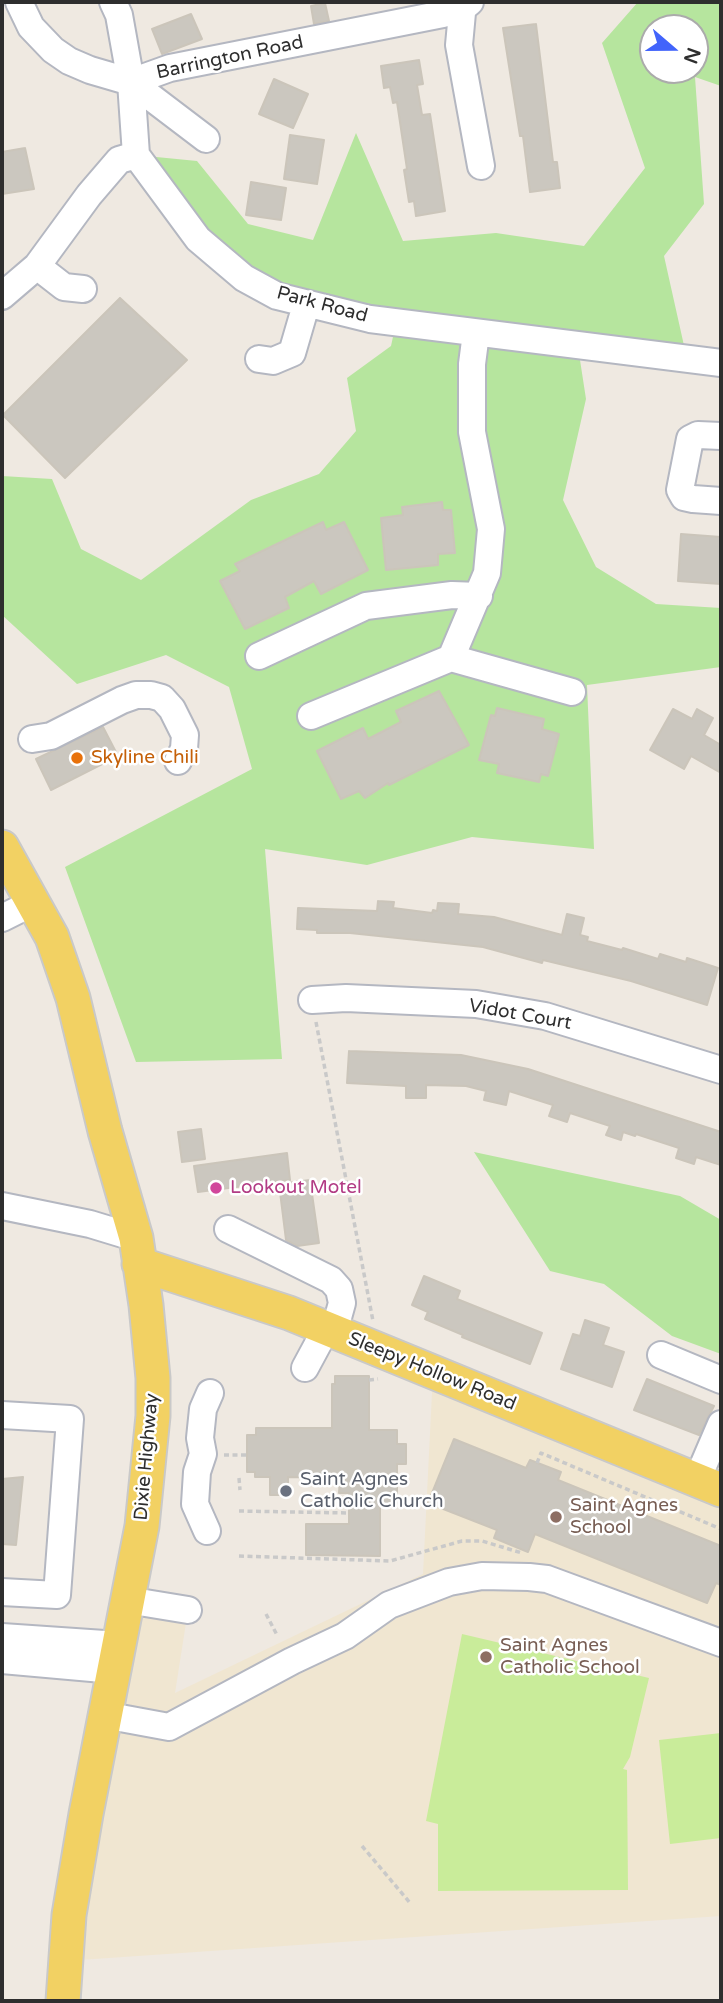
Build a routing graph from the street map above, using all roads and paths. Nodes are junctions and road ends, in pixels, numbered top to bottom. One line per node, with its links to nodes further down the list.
1 (19, 2): 4 (street, Barrington Road)
2 (113, 2): 4 (street)
3 (466, 4): 4 (street, Barrington Road); 7 (street)
4 (131, 82): 5 (street); 6 (street)
5 (206, 139)
6 (136, 155): 8 (street); 11 (street, Park Road)
7 (481, 166)
8 (37, 266): 9 (street); 10 (street)
9 (83, 289)
10 (2, 296)
11 (306, 305): 12 (street, Park Road); 13 (street)
12 (476, 333): 14 (street, Park Road); 17 (street)
13 (259, 359)
14 (721, 363)
15 (721, 436): 16 (street)
16 (721, 501)
17 (479, 596): 18 (street); 19 (street)
18 (259, 656)
19 (451, 658): 20 (street); 21 (street)
20 (572, 692)
21 (311, 716)
22 (32, 739): 23 (street)
23 (178, 761)
24 (2, 847): 25 (main road, Dixie Highway)
25 (34, 902): 26 (street); 31 (main road, Dixie Highway)
26 (2, 918)
27 (312, 1000): 28 (street, Vidot Court); 32 (path)
28 (721, 1070)
29 (2, 1206): 31 (street)
30 (228, 1229): 33 (street)
31 (137, 1251): 33 (main road, Sleepy Hollow Road); 57 (main road, Dixie Highway)
32 (374, 1324)
33 (330, 1331): 35 (street); 46 (main road, Sleepy Hollow Road)
34 (661, 1355): 38 (street)
35 (305, 1368)
36 (378, 1379): 37 (path)
37 (369, 1380)
38 (721, 1380)
39 (210, 1393): 53 (street)
40 (2, 1415): 56 (street)
41 (721, 1424): 46 (street)
42 (219, 1455): 43 (path)
43 (247, 1455)
44 (537, 1462): 49 (path)
45 (239, 1478): 48 (path)
46 (709, 1485)
47 (648, 1486): 49 (path)
48 (240, 1490)
49 (644, 1497): 52 (path)
50 (239, 1511): 51 (path)
51 (349, 1513)
52 (721, 1529)
53 (207, 1531)
54 (239, 1556): 55 (path)
55 (529, 1556)
56 (2, 1592)
57 (127, 1600): 58 (street); 63 (main road, Dixie Highway)
58 (188, 1610)
59 (265, 1614): 60 (path)
60 (277, 1635)
61 (2, 1637): 63 (street)
62 (721, 1643): 65 (street)
63 (116, 1657): 64 (street); 65 (main road, Dixie Highway)
64 (2, 1660)
65 (104, 1715): 68 (main road, Dixie Highway)
66 (362, 1846): 67 (path)
67 (411, 1904)
68 (63, 2001)

